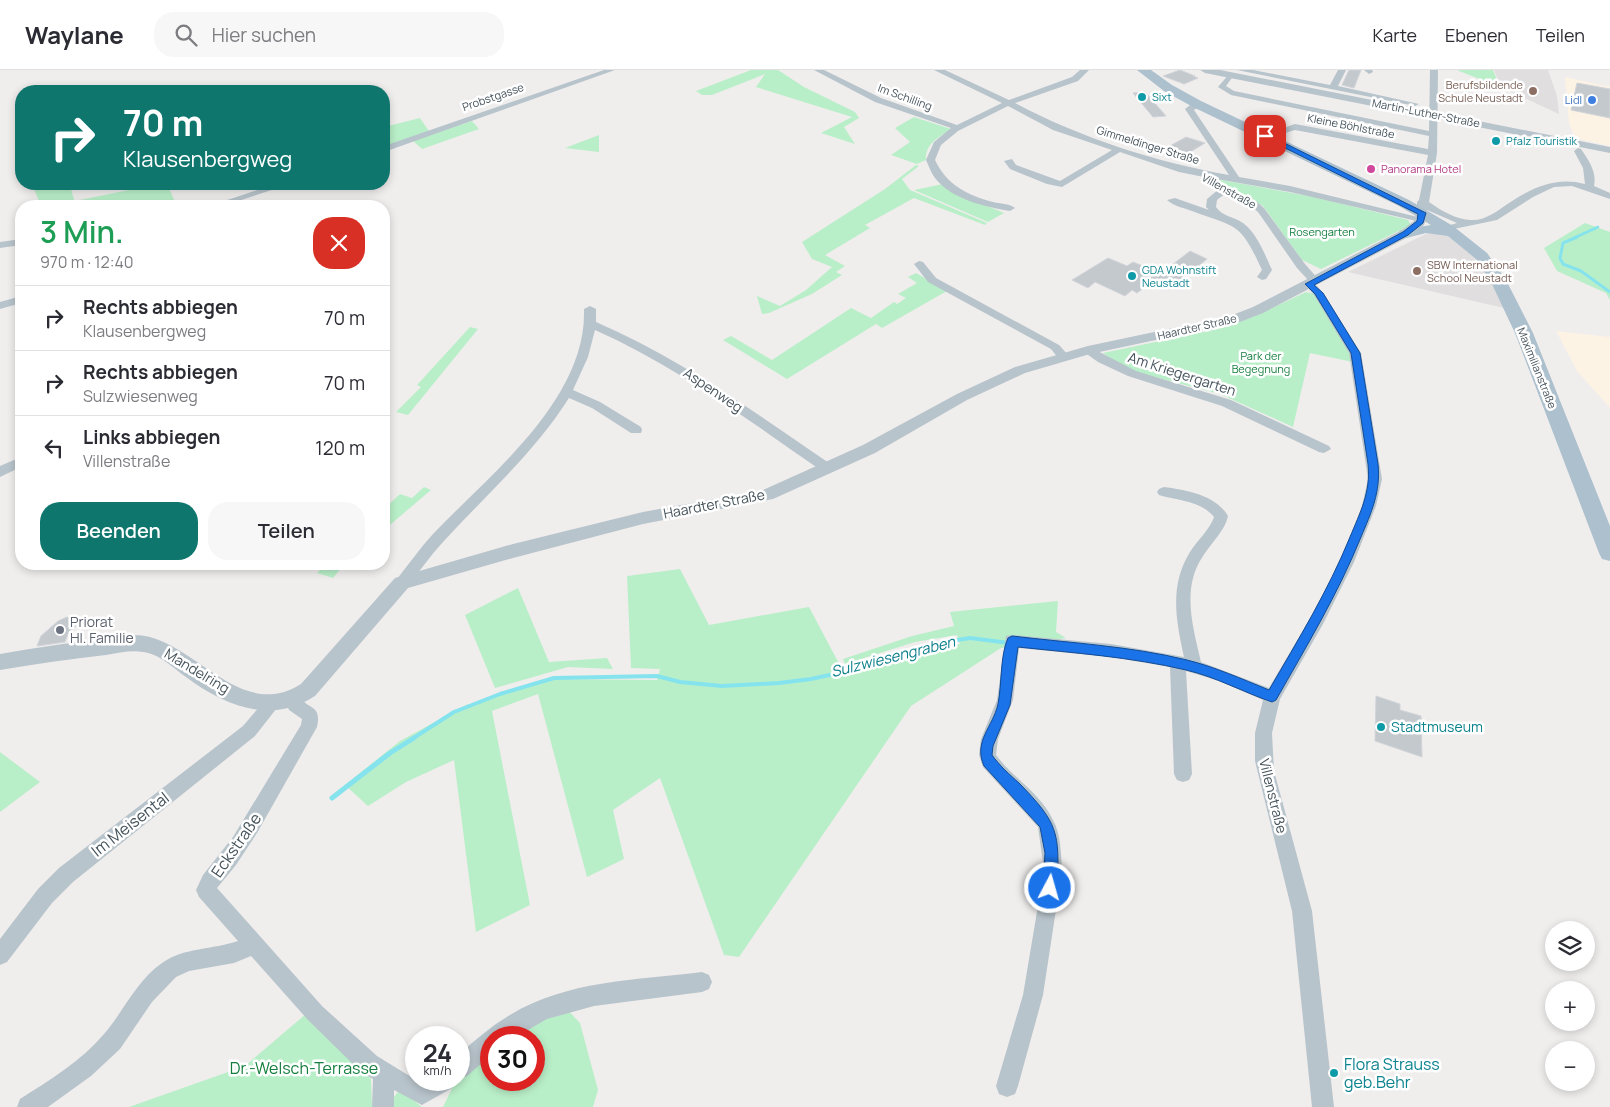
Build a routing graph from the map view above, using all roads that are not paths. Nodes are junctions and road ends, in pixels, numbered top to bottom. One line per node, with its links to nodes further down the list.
1 (611, 70): 21 (street, Probstgasse)
2 (818, 70): 18 (street, Im Schilling)
3 (938, 70): 14 (street, Gimmeldinger Straße)
4 (1084, 70): 14 (street)
5 (1143, 70): 15 (main road, Maximilianstraße)
6 (1205, 70): 11 (street, Martin-Luther-Straße)
7 (1295, 70): 12 (street)
8 (1342, 70): 13 (street)
9 (1434, 70): 17 (street)
10 (1244, 72): 11 (street, Martin-Luther-Straße); 12 (street, Martin-Luther-Straße); 17 (street, Martin-Luther-Straße)
11 (1230, 75): 19 (street, Martin-Luther-Straße)
12 (1290, 79): 13 (street, Martin-Luther-Straße)
13 (1333, 88): 16 (street, Martin-Luther-Straße)
14 (1008, 104): 18 (street); 22 (street, Gimmeldinger Straße)
15 (1197, 104): 20 (main road, Maximilianstraße); 28 (street, Villenstraße)
16 (1415, 104)
17 (1432, 114): 19 (street); 24 (street, Martin-Luther-Straße)
18 (958, 128): 35 (street)
19 (1433, 134): 25 (street)
20 (1265, 136): 25 (street, Kleine Böhlstraße); 36 (main road, Maximilianstraße)
21 (390, 147)
22 (1119, 149): 26 (street); 27 (street, Gimmeldinger Straße)
23 (1578, 150): 29 (street)
24 (1610, 150)
25 (1433, 153): 36 (street)
26 (1009, 160)
27 (1196, 173): 28 (street, Gimmeldinger Straße); 30 (street, Villenstraße)
28 (1235, 178): 36 (street, Gimmeldinger Straße)
29 (1589, 187): 32 (street); 38 (street)
30 (1226, 188): 37 (street); 45 (street, Villenstraße)
31 (266, 190): 33 (street)
32 (1610, 196)
33 (233, 200)
34 (1172, 200): 37 (street)
35 (1010, 208)
36 (1422, 211): 38 (street, Gimmeldinger Straße); 39 (main road, Maximilianstraße); 40 (street, Haardter Straße)
37 (1217, 217): 44 (street)
38 (1470, 223): 39 (street)
39 (1451, 231): 40 (main road); 59 (main road, Maximilianstraße)
40 (1406, 233): 45 (street, Haardter Straße)
41 (15, 243): 42 (street)
42 (0, 244)
43 (919, 264): 51 (street)
44 (1262, 277)
45 (1312, 283): 50 (street, Haardter Straße); 64 (street, Villenstraße)
46 (15, 302): 47 (street)
47 (0, 306)
48 (590, 310): 49 (street)
49 (592, 324): 52 (street); 56 (street, Aspenweg)
50 (1088, 350): 51 (street, Haardter Straße); 54 (street, Am Kriegergarten)
51 (1064, 356): 56 (street, Haardter Straße)
52 (567, 392): 53 (street); 61 (street)
53 (636, 430)
54 (1324, 448)
55 (15, 464): 57 (street)
56 (827, 468): 61 (street, Haardter Straße)
57 (0, 472)
58 (1164, 492): 63 (street)
59 (1603, 517): 60 (main road, Maximilianstraße)
60 (1610, 553)
61 (402, 583): 65 (street, Mandelring)
62 (0, 662): 66 (street, Mandelring)
63 (1186, 665): 64 (street); 67 (street); 76 (street)
64 (1272, 697): 79 (street, Villenstraße)
65 (293, 700): 66 (street, Mandelring); 68 (street, Eckstraße)
66 (272, 704): 69 (street, Im Meisental)
67 (1182, 774)
68 (254, 943): 74 (street); 77 (street)
69 (0, 955)
70 (702, 982): 71 (street)
71 (511, 1026)
72 (480, 1050): 73 (street)
73 (470, 1059)
74 (386, 1073): 75 (street); 78 (street)
75 (405, 1084)
76 (1007, 1086)
77 (28, 1107)
78 (383, 1107)
79 (1323, 1107)

